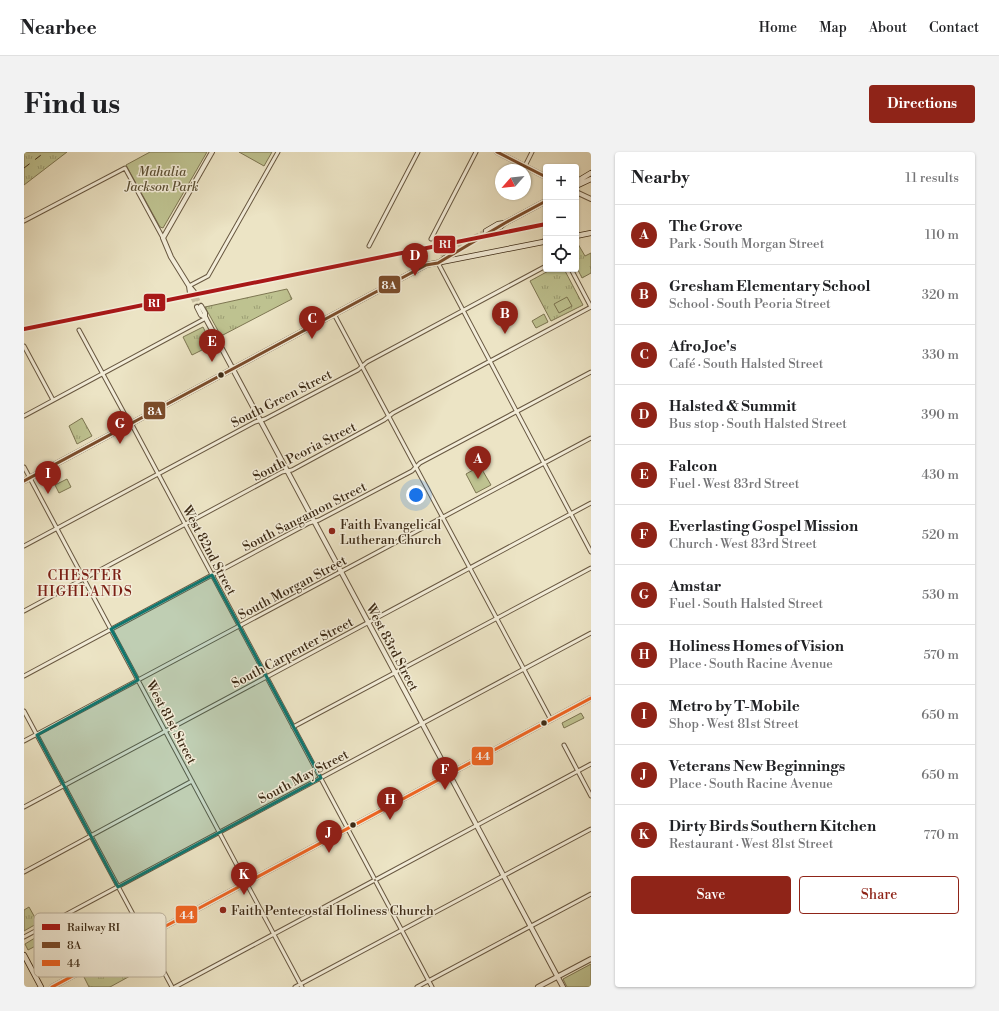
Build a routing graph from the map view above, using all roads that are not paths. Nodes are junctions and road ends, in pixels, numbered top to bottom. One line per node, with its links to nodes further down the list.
1 (212, 152): 24 (street)
2 (278, 152): 33 (street)
3 (418, 152): 27 (street)
4 (476, 152): 25 (street)
5 (497, 152): 7 (street)
6 (532, 152): 8 (street)
7 (521, 164)
8 (526, 164)
9 (531, 169): 11 (street)
10 (591, 173): 12 (main road)
11 (543, 175)
12 (579, 180)
13 (591, 180): 14 (main road)
14 (579, 185)
15 (579, 193): 16 (street)
16 (591, 199)
17 (543, 202): 19 (main road)
18 (24, 221): 24 (street)
19 (505, 223): 20 (main road); 21 (main road)
20 (500, 228)
21 (486, 231)
22 (591, 233): 23 (main road)
23 (579, 235)
24 (162, 238): 33 (street)
25 (430, 239)
26 (543, 242): 30 (main road)
27 (368, 246)
28 (448, 256): 30 (main road)
29 (442, 257): 30 (main road)
30 (438, 264): 37 (street); 38 (main road)
31 (543, 268): 37 (street, South Green Street)
32 (573, 272): 36 (street)
33 (189, 286): 34 (street)
34 (192, 292)
35 (199, 306): 39 (street, West 83rd Street)
36 (591, 307): 42 (street, South Peoria Street)
37 (463, 310): 42 (street); 43 (street, South Green Street)
38 (334, 314): 43 (street); 44 (main road)
39 (206, 318): 44 (street, West 83rd Street); 46 (street)
40 (79, 330): 46 (street, West 82nd Street)
41 (24, 346): 47 (street)
42 (490, 361): 48 (street); 50 (street, South Peoria Street)
43 (362, 366): 50 (street); 51 (street, South Green Street)
44 (233, 369): 51 (street, West 83rd Street); 52 (main road)
45 (591, 372): 48 (street, South Sangamon Street)
46 (102, 374): 47 (street); 52 (street, West 82nd Street)
47 (53, 400): 49 (street)
48 (517, 412): 54 (street); 56 (street, South Sangamon Street)
49 (24, 416)
50 (389, 416): 56 (street); 57 (street, South Peoria Street)
51 (261, 421): 57 (street, West 83rd Street); 58 (street, South Green Street)
52 (130, 424): 58 (street, West 82nd Street); 59 (main road)
53 (591, 438): 54 (street, South Morgan Street)
54 (544, 463): 62 (street); 63 (street, South Morgan Street)
55 (24, 467): 59 (street, West 81st Street)
56 (416, 467): 63 (street); 64 (street, South Sangamon Street)
57 (288, 471): 64 (street, West 83rd Street); 65 (street, South Peoria Street)
58 (158, 474): 65 (street, West 82nd Street); 66 (street, South Green Street)
59 (30, 478): 60 (main road); 66 (street, West 81st Street)
60 (24, 481)
61 (591, 503): 62 (street, South Carpenter Street)
62 (571, 514): 68 (street); 69 (street, South Carpenter Street)
63 (443, 517): 69 (street); 71 (street, South Morgan Street)
64 (315, 522): 71 (street, West 83rd Street); 72 (street, South Sangamon Street)
65 (185, 525): 72 (street, West 82nd Street); 73 (street, South Peoria Street)
66 (57, 528): 67 (street, South Green Street); 73 (street, West 81st Street)
67 (24, 546)
68 (591, 552)
69 (470, 568): 75 (street); 76 (street, South Carpenter Street)
70 (591, 568): 75 (street)
71 (341, 572): 76 (street, West 83rd Street); 77 (street, South Morgan Street)
72 (212, 575): 77 (street, West 82nd Street); 78 (street, South Sangamon Street)
73 (84, 579): 74 (street, South Peoria Street); 78 (street, West 81st Street)
74 (24, 611)
75 (496, 618): 80 (street); 81 (street)
76 (369, 622): 81 (street, West 83rd Street); 83 (street, South Carpenter Street)
77 (239, 626): 83 (street, West 82nd Street); 84 (street, South Morgan Street)
78 (111, 629): 82 (street, South Sangamon Street); 84 (street, West 81st Street)
79 (591, 633): 80 (street, South May Street)
80 (524, 670): 87 (street); 88 (street, South May Street)
81 (395, 673): 88 (street, West 83rd Street); 89 (street)
82 (24, 676)
83 (267, 677): 89 (street, West 82nd Street); 90 (street, South Carpenter Street)
84 (138, 680): 90 (street, West 81st Street); 91 (street, South Morgan Street)
85 (591, 698): 87 (street)
86 (24, 711): 91 (street)
87 (551, 720): 96 (street)
88 (422, 723): 96 (street, West 83rd Street); 97 (street, South May Street)
89 (293, 727): 97 (street, West 82nd Street)
90 (166, 731): 98 (street, West 81st Street); 99 (street, South Carpenter Street)
91 (37, 734): 92 (street, South Morgan Street); 99 (street)
92 (24, 741)
93 (564, 745): 95 (street)
94 (591, 764): 95 (street)
95 (578, 771): 100 (street); 102 (street)
96 (450, 774): 102 (street, West 83rd Street); 103 (street)
97 (321, 778): 103 (street, West 82nd Street); 105 (street, South May Street)
98 (192, 781): 105 (street, West 81st Street); 106 (street)
99 (64, 786): 101 (street, South Carpenter Street); 106 (street)
100 (591, 796)
101 (24, 807)
102 (477, 825): 108 (street, West 83rd Street); 109 (street)
103 (347, 829): 109 (street, West 82nd Street); 110 (street)
104 (591, 829): 108 (street)
105 (219, 832): 110 (street, West 81st Street); 111 (street, South May Street)
106 (91, 836): 107 (street); 111 (street)
107 (24, 872)
108 (504, 875): 116 (street, West 83rd Street); 117 (street)
109 (375, 880): 117 (street, West 82nd Street); 119 (street)
110 (246, 883): 115 (street); 119 (street, West 81st Street)
111 (118, 886): 113 (street, South May Street); 114 (street)
112 (591, 894): 116 (street)
113 (68, 913)
114 (132, 913)
115 (166, 926)
116 (531, 926): 127 (street, West 83rd Street); 128 (street)
117 (402, 930): 128 (street, West 82nd Street); 129 (street)
118 (34, 932): 120 (street, South May Street)
119 (274, 934): 129 (street, West 81st Street); 133 (street)
120 (24, 937)
121 (24, 955): 123 (main road)
122 (591, 959): 127 (street)
123 (34, 974)
124 (166, 976): 132 (street)
125 (36, 977): 130 (main road)
126 (71, 977): 131 (street)
127 (558, 977): 137 (street); 138 (street, West 83rd Street)
128 (428, 981): 135 (street); 136 (street, West 82nd Street)
129 (301, 986): 134 (street)
130 (41, 987)
131 (52, 987)
132 (172, 987)
133 (175, 987)
134 (295, 987)
135 (417, 987)
136 (432, 987)
137 (538, 987)
138 (564, 987)

